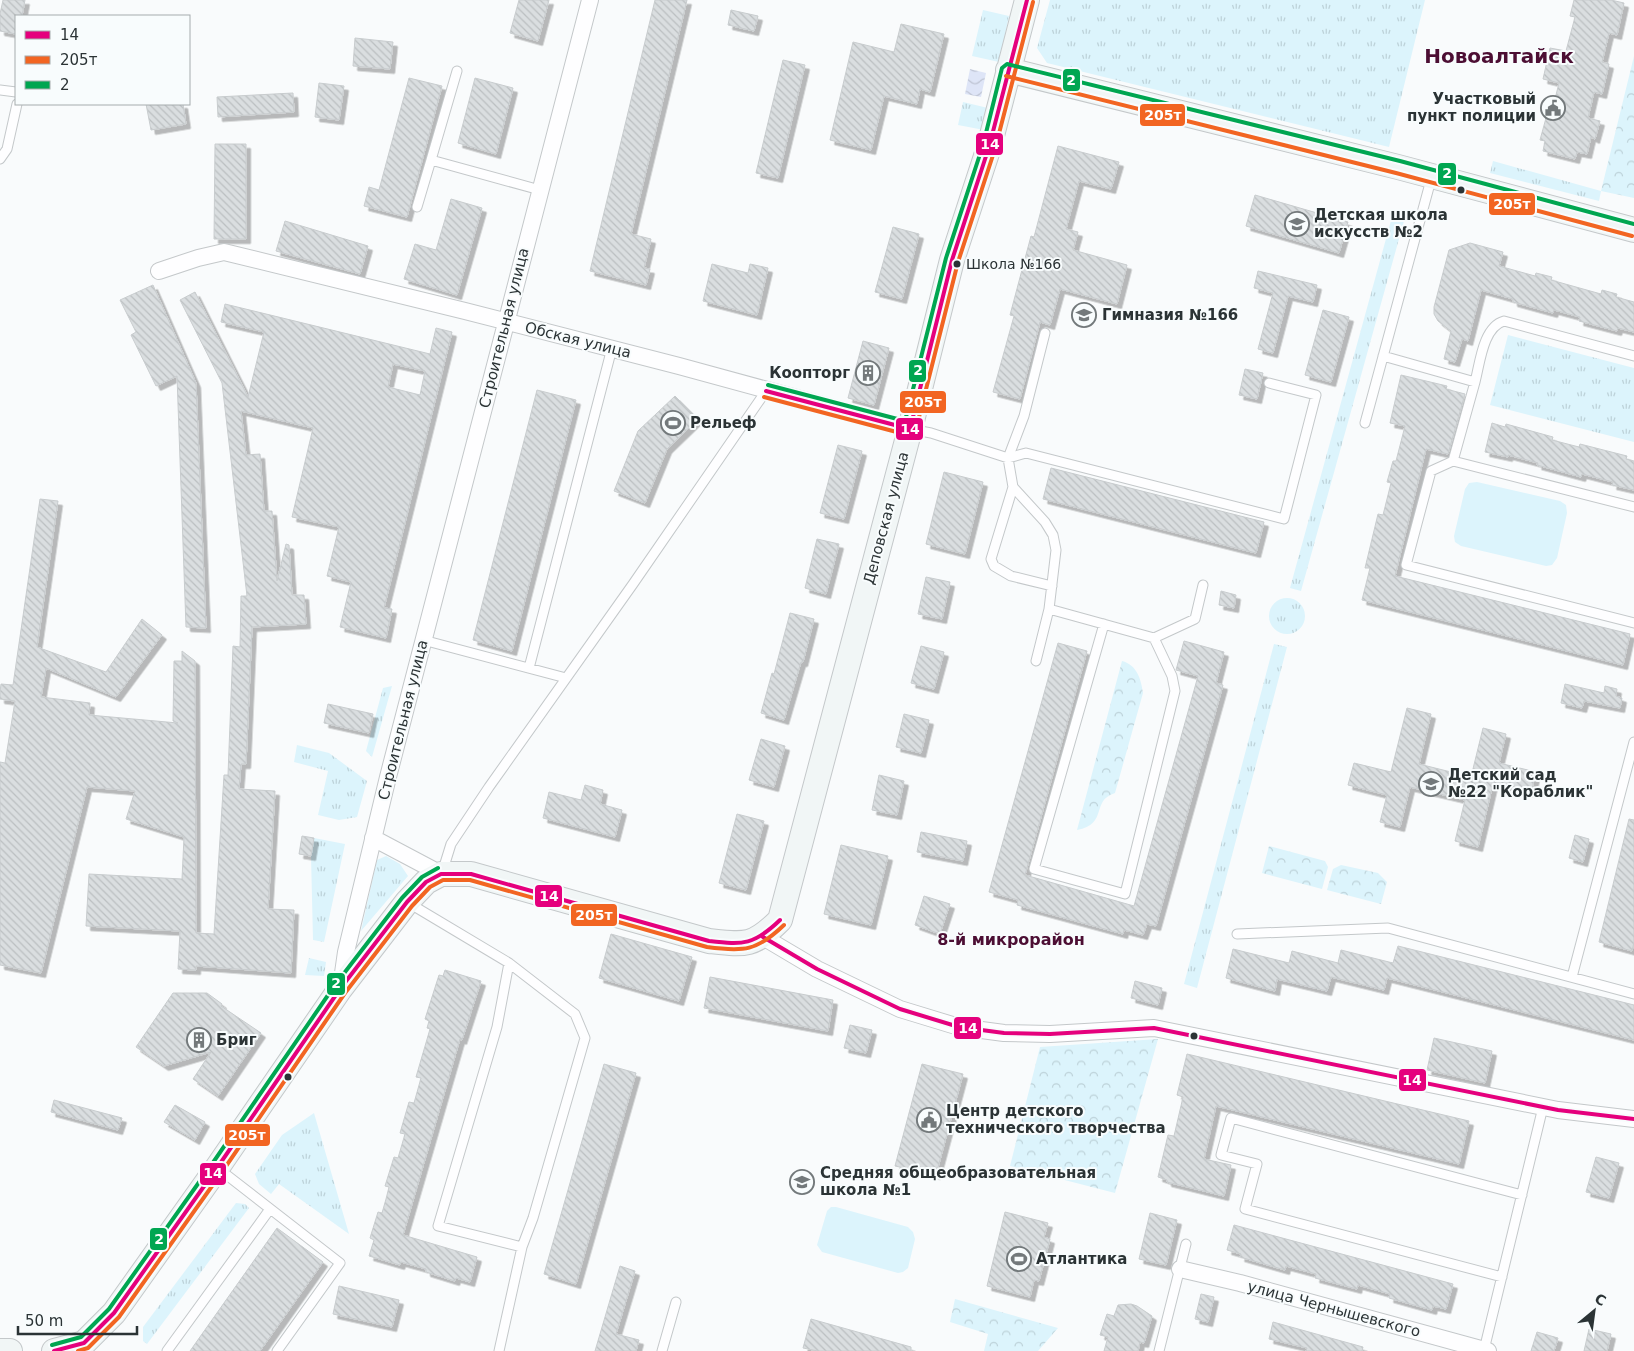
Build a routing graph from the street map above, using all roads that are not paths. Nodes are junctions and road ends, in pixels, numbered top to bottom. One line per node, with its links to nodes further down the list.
1 (590, 0): 11 (street, Строительная улица)
2 (1027, 0): 3 (street, Деповская улица)
3 (1008, 70): 10 (street); 24 (street, Деповская улица)
4 (457, 71): 9 (lane)
5 (0, 90): 6 (lane)
6 (15, 92)
7 (17, 105): 8 (lane)
8 (0, 159)
9 (431, 160): 11 (lane); 12 (lane)
10 (1432, 176): 13 (street); 18 (lane)
11 (540, 190): 15 (street, Строительная улица)
12 (418, 207)
13 (1634, 230)
14 (159, 271): 15 (street, Обская улица)
15 (506, 321): 17 (street, Обская улица); 35 (street, Строительная улица)
16 (1045, 333): 25 (lane)
17 (612, 348): 22 (street, Обская улица); 37 (lane)
18 (1383, 356): 20 (lane); 23 (lane)
19 (1634, 356): 20 (lane)
20 (1475, 382): 26 (lane)
21 (1269, 383): 25 (lane)
22 (766, 391): 24 (street, Обская улица); 38 (lane)
23 (1365, 423)
24 (910, 429): 25 (lane); 44 (street, Деповская улица)
25 (1008, 458): 27 (lane)
26 (1453, 461): 28 (lane); 32 (lane)
27 (1013, 488): 30 (lane); 30 (lane)
28 (1634, 507)
29 (1203, 585): 34 (lane)
30 (1052, 586): 31 (lane)
31 (1049, 609): 33 (lane); 36 (lane)
32 (1634, 623)
33 (1104, 624): 34 (lane); 34 (lane)
34 (1154, 638)
35 (424, 640): 37 (lane); 40 (street, Строительная улица)
36 (1036, 661)
37 (529, 668): 38 (lane)
38 (566, 678): 41 (lane)
39 (1634, 742): 46 (lane)
40 (373, 838): 41 (street); 47 (street, Строительная улица)
41 (441, 874): 42 (street); 44 (street)
42 (407, 902): 45 (lane); 47 (street)
43 (1237, 934): 46 (lane)
44 (763, 937): 49 (street)
45 (509, 963): 55 (lane); 55 (lane)
46 (1572, 977): 48 (lane)
47 (340, 989): 51 (street, Строительная улица)
48 (1634, 994)
49 (1544, 1107): 50 (street); 52 (lane)
50 (1634, 1119)
51 (217, 1168): 53 (lane); 59 (street, Строительная улица)
52 (1522, 1195): 57 (lane); 57 (lane)
53 (270, 1209): 65 (lane); 66 (lane)
54 (1186, 1244): 56 (lane)
55 (522, 1247): 67 (lane)
56 (1180, 1268): 61 (street, улица Чернышевского); 69 (lane)
57 (1502, 1277): 61 (lane)
58 (676, 1302): 68 (lane)
59 (87, 1347): 64 (street, Строительная улица)
60 (652, 1348): 68 (lane)
61 (1486, 1350)
62 (0, 1351): 63 (street)
63 (10, 1351)
64 (54, 1351)
65 (167, 1351)
66 (276, 1351)
67 (499, 1351)
68 (662, 1351)
69 (1159, 1351)

